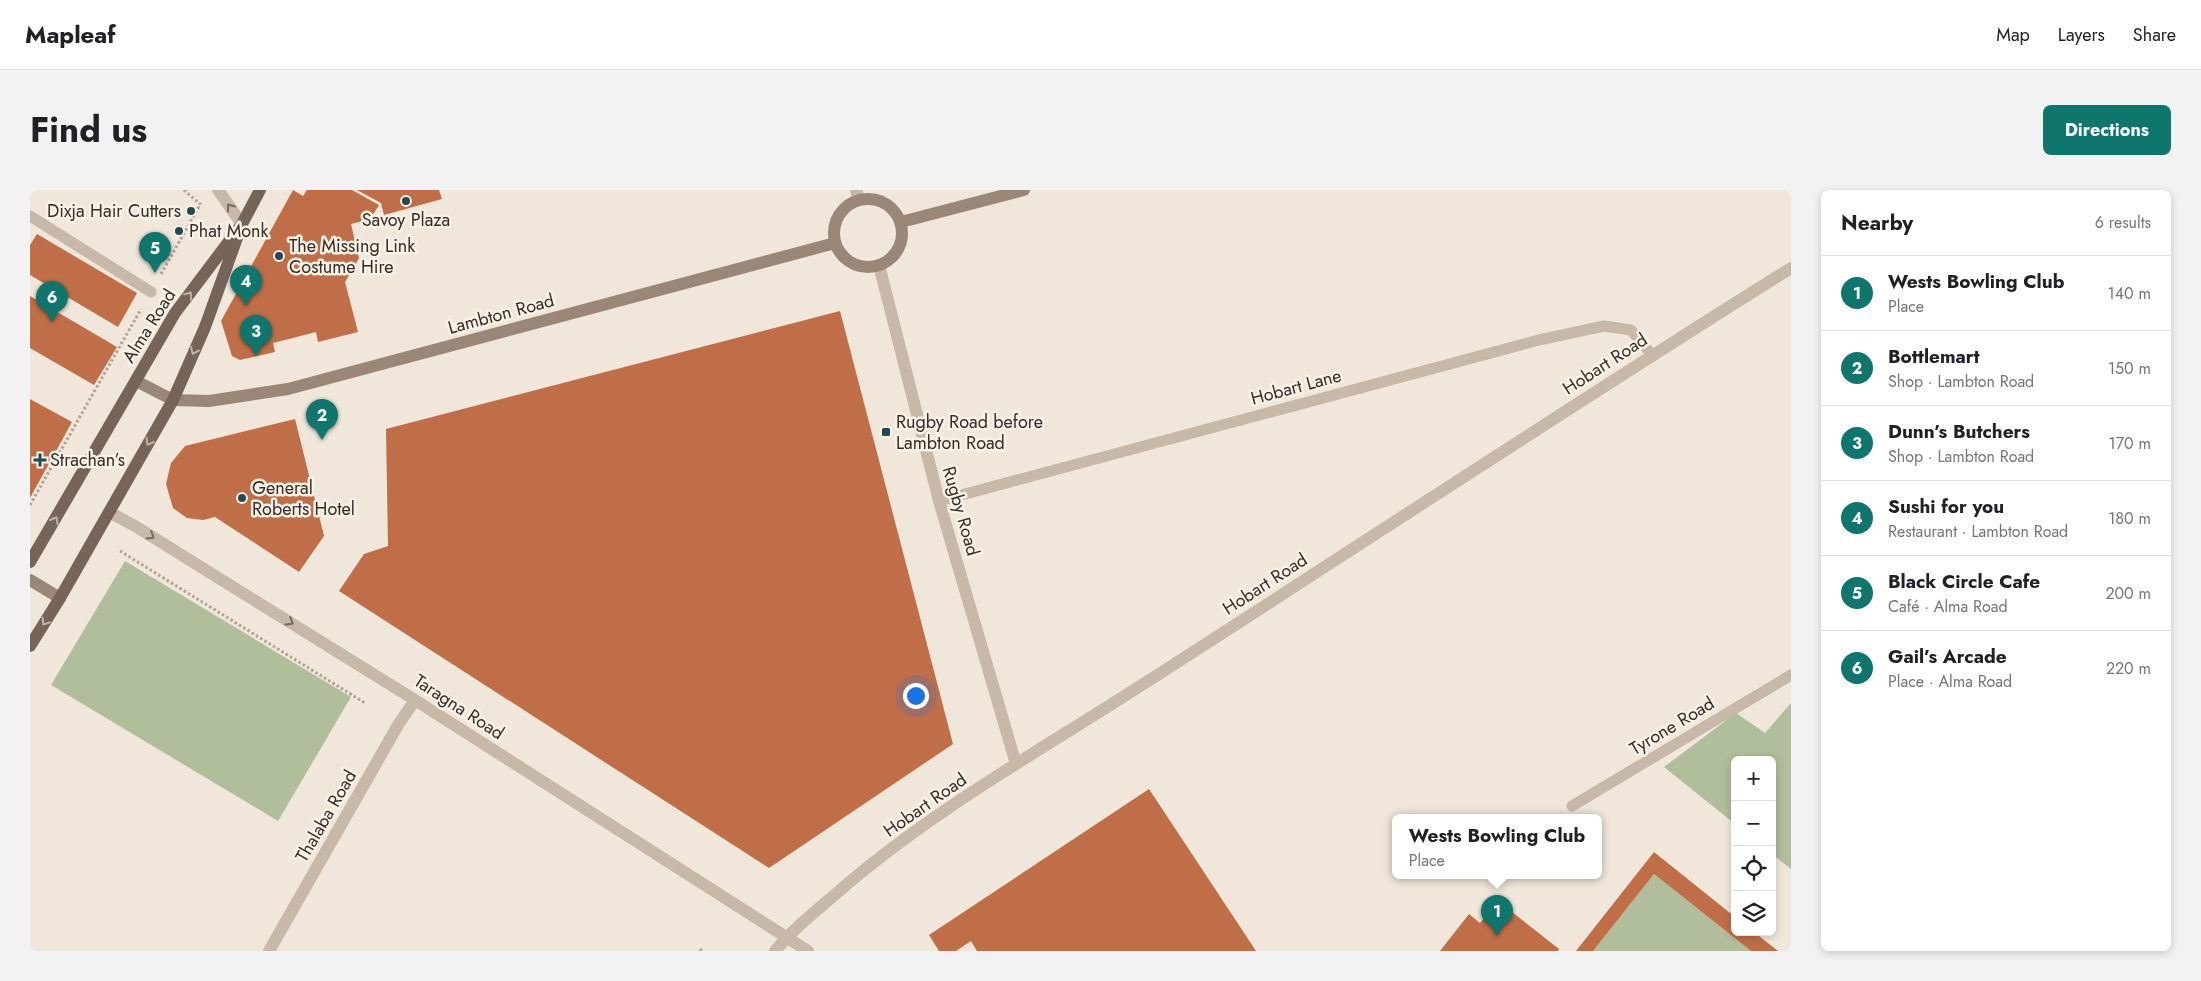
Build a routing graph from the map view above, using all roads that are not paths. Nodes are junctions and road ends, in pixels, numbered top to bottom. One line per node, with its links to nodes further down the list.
1 (218, 190): 7 (street, one-way to 1)
2 (260, 190): 7 (main road, Alma Road)
3 (1024, 190): 6 (main road)
4 (857, 195): 6 (main road); 8 (main road)
5 (30, 216): 11 (lane)
6 (900, 222): 9 (main road)
7 (242, 224): 13 (main road, Alma Road, one-way to 7); 14 (main road, one-way to 14)
8 (835, 242): 9 (main road); 14 (main road, Lambton Road)
9 (879, 265): 15 (street, Rugby Road)
10 (1791, 268): 12 (street, Hobart Road)
11 (151, 292)
12 (1652, 355): 15 (lane, Hobart Lane); 23 (street, Hobart Road)
13 (136, 381): 14 (main road, Lambton Road); 17 (main road, one-way to 13)
14 (173, 400): 16 (main road, one-way to 16)
15 (940, 501): 23 (street, Rugby Road)
16 (109, 512): 19 (main road); 22 (street, Taragna Road, one-way to 22)
17 (30, 562)
18 (30, 580): 19 (main road)
19 (60, 598): 20 (main road, one-way to 20)
20 (30, 646)
21 (1791, 675): 24 (lane, Tyrone Road)
22 (415, 700): 25 (street, Taragna Road); 26 (street, Thalaba Road)
23 (1016, 764): 25 (street, Hobart Road)
24 (1572, 806)
25 (786, 937): 27 (street, Hobart Road); 28 (street, Taragna Road)
26 (269, 951)
27 (775, 951)
28 (808, 951)

